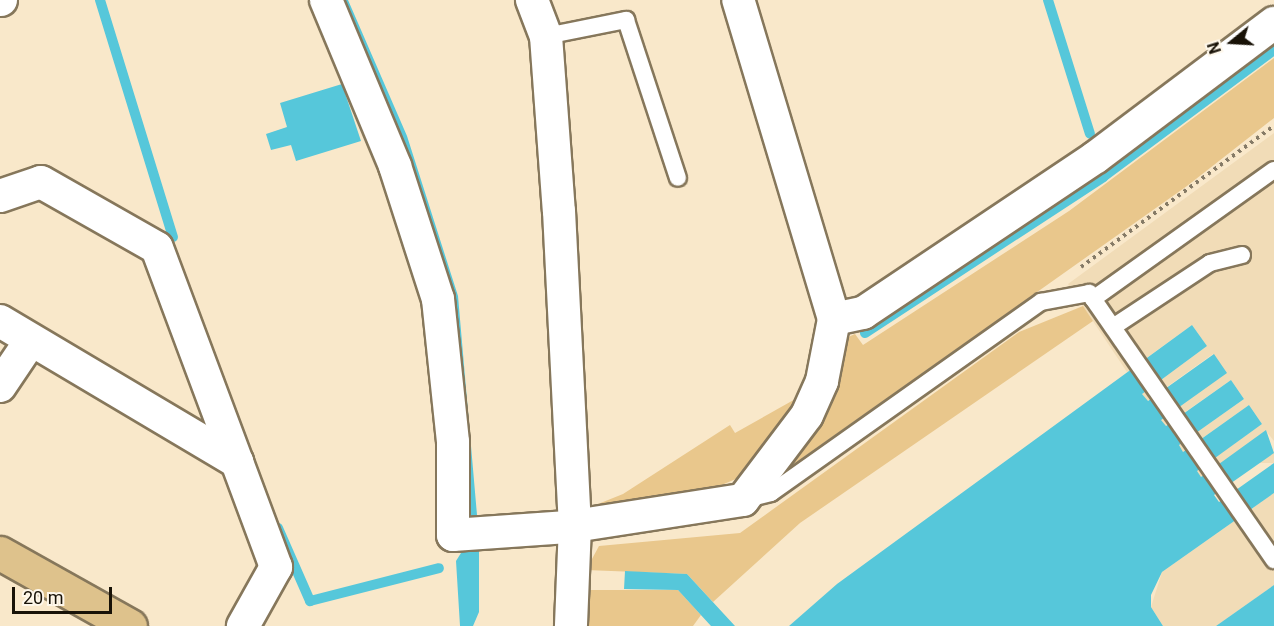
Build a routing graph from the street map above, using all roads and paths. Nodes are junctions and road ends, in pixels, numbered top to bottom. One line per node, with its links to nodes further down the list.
1 (326, 0): 21 (street)
2 (532, 0): 5 (street)
3 (738, 0): 14 (street)
4 (1274, 23): 14 (street)
5 (546, 36): 8 (lane); 21 (street)
6 (1274, 126): 13 (path)
7 (1269, 173): 9 (lane); 12 (lane)
8 (678, 178)
9 (1274, 191)
10 (0, 196): 19 (street)
11 (1242, 255): 16 (lane)
12 (1094, 299): 13 (lane); 16 (lane)
13 (1041, 302): 20 (lane)
14 (834, 319): 20 (street)
15 (0, 321): 17 (street)
16 (1113, 327): 22 (lane)
17 (31, 340): 18 (street); 19 (street)
18 (0, 386)
19 (237, 462): 26 (street)
20 (743, 500): 21 (street)
21 (575, 525): 27 (street)
22 (1269, 542): 24 (lane)
23 (0, 552): 25 (main road)
24 (1274, 560)
25 (130, 626)
26 (243, 626)
27 (571, 626)

